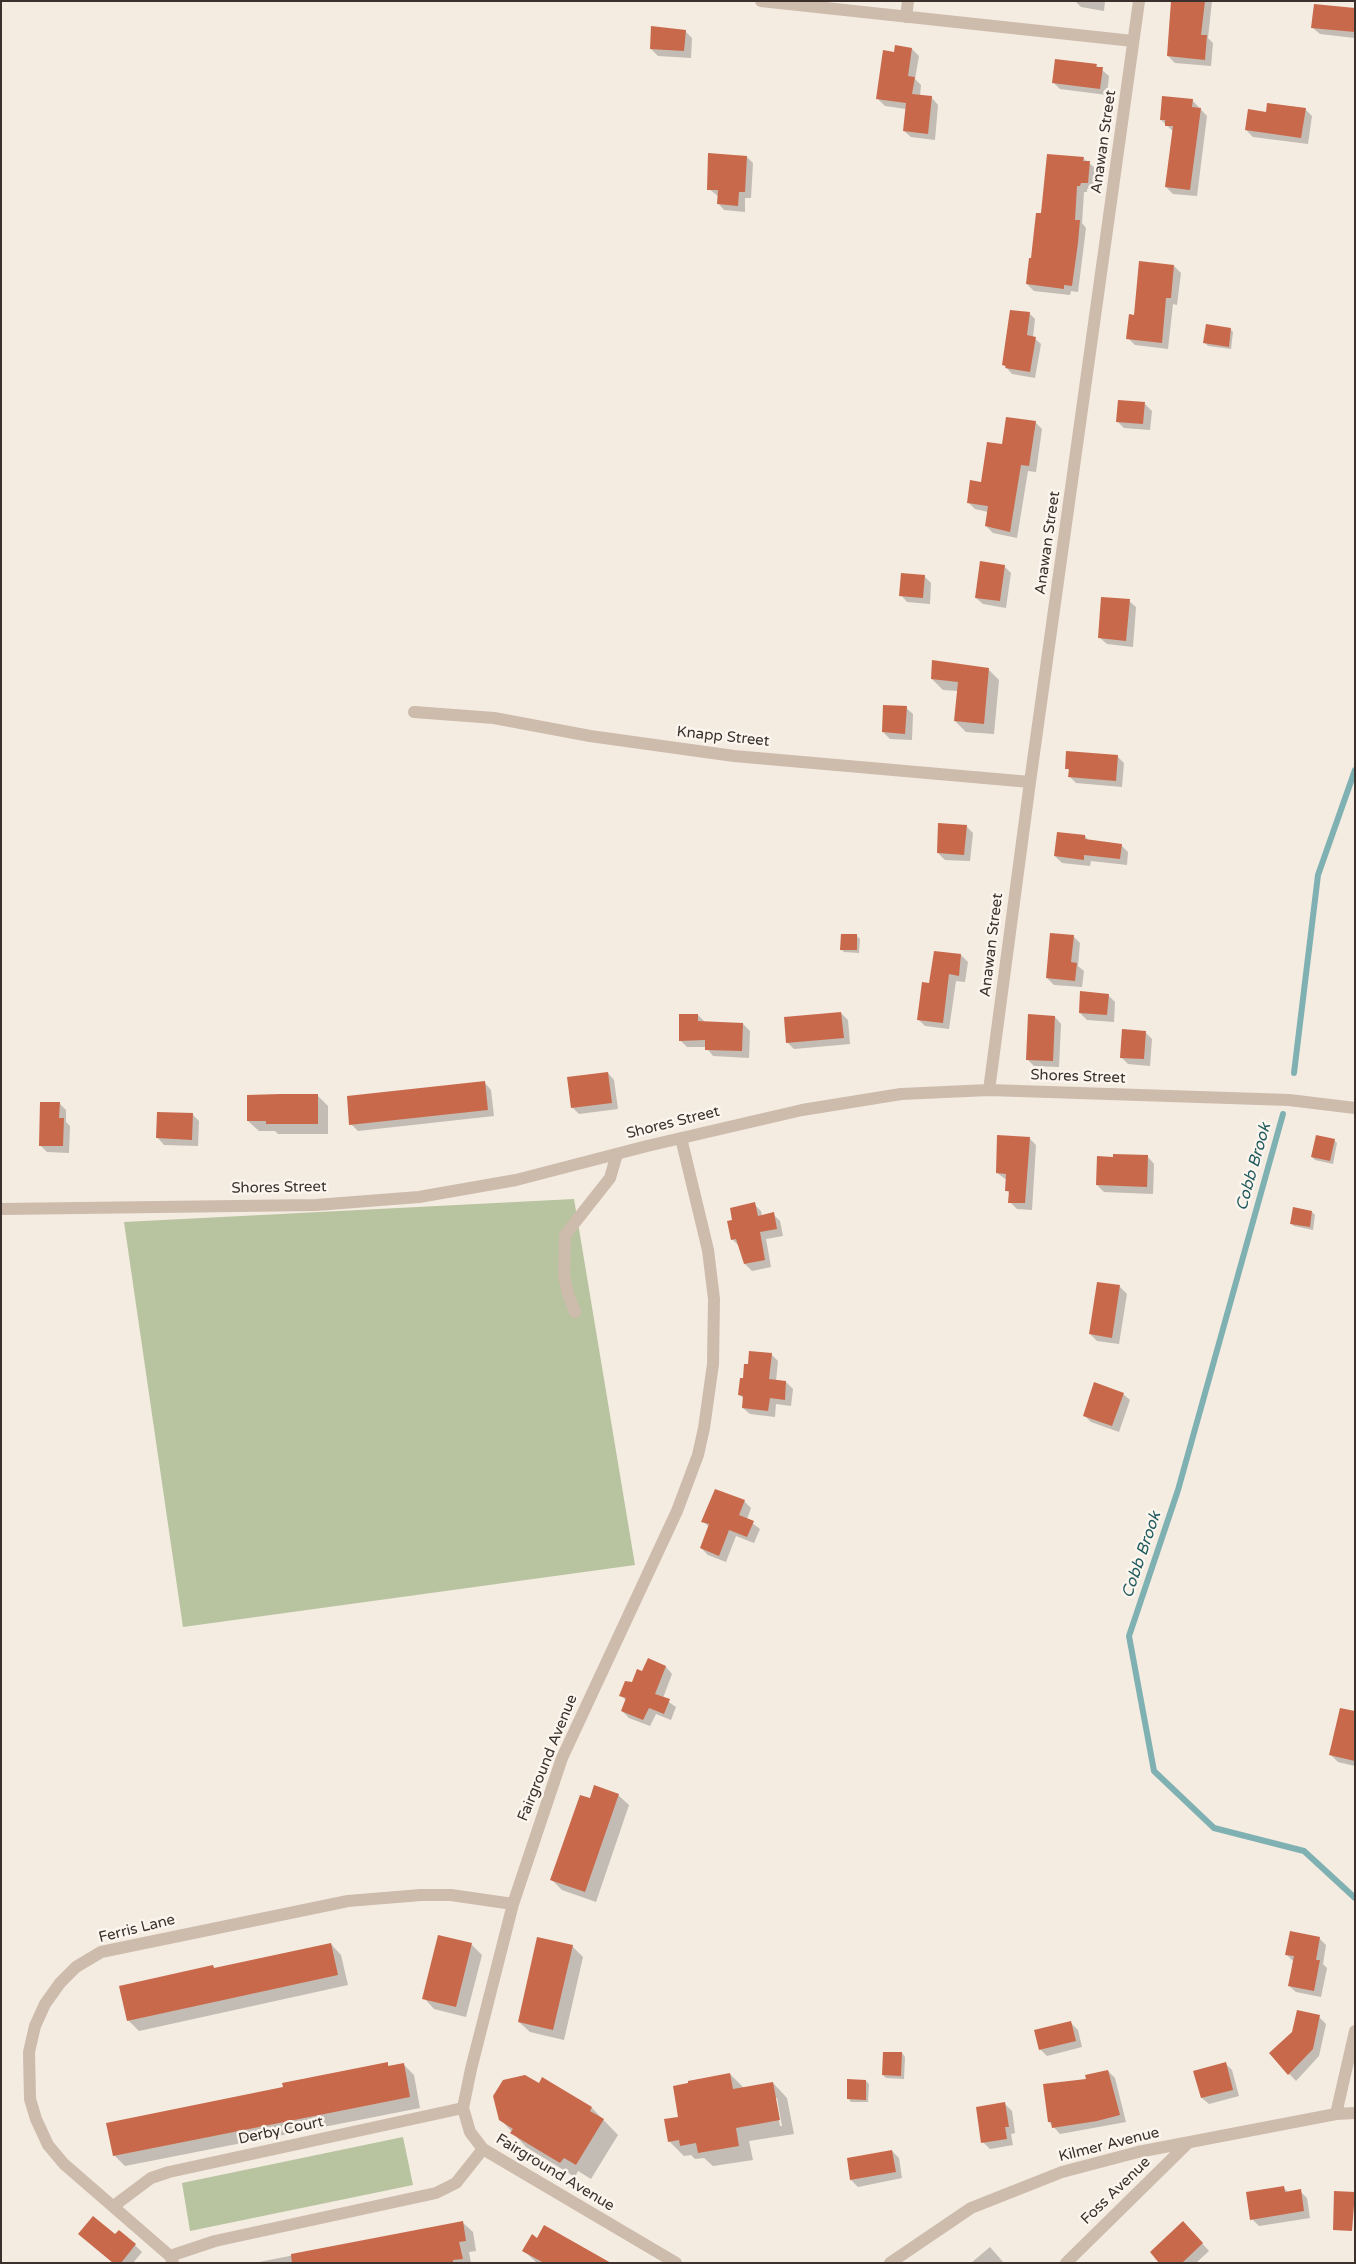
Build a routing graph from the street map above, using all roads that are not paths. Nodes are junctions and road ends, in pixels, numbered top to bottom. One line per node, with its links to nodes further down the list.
1 (761, 1): 4 (street)
2 (908, 1): 4 (street)
3 (1139, 1): 5 (street, Anawan Street)
4 (906, 17): 5 (street)
5 (1133, 41): 7 (street, Anawan Street)
6 (414, 712): 7 (street, Knapp Street)
7 (1030, 782): 8 (street, Anawan Street)
8 (989, 1090): 9 (street, Shores Street); 10 (street, Shores Street)
9 (1355, 1108)
10 (680, 1138): 11 (street, Shores Street); 14 (street, Fairground Avenue)
11 (617, 1154): 12 (street, Shores Street); 13 (street)
12 (1, 1209)
13 (575, 1312)
14 (512, 1904): 16 (street, Fairground Avenue); 21 (street, Ferris Lane)
15 (1355, 2031): 18 (street)
16 (463, 2108): 20 (street, Fairground Avenue); 21 (street, Derby Court)
17 (1355, 2113): 18 (street, Kilmer Avenue)
18 (1336, 2114): 19 (street, Kilmer Avenue)
19 (1189, 2142): 24 (street, Kilmer Avenue); 25 (street, Foss Avenue)
20 (483, 2149): 22 (street); 23 (street, Fairground Avenue)
21 (114, 2205): 22 (street, Ferris Lane)
22 (171, 2259)
23 (675, 2263)
24 (890, 2263)
25 (1066, 2263)

